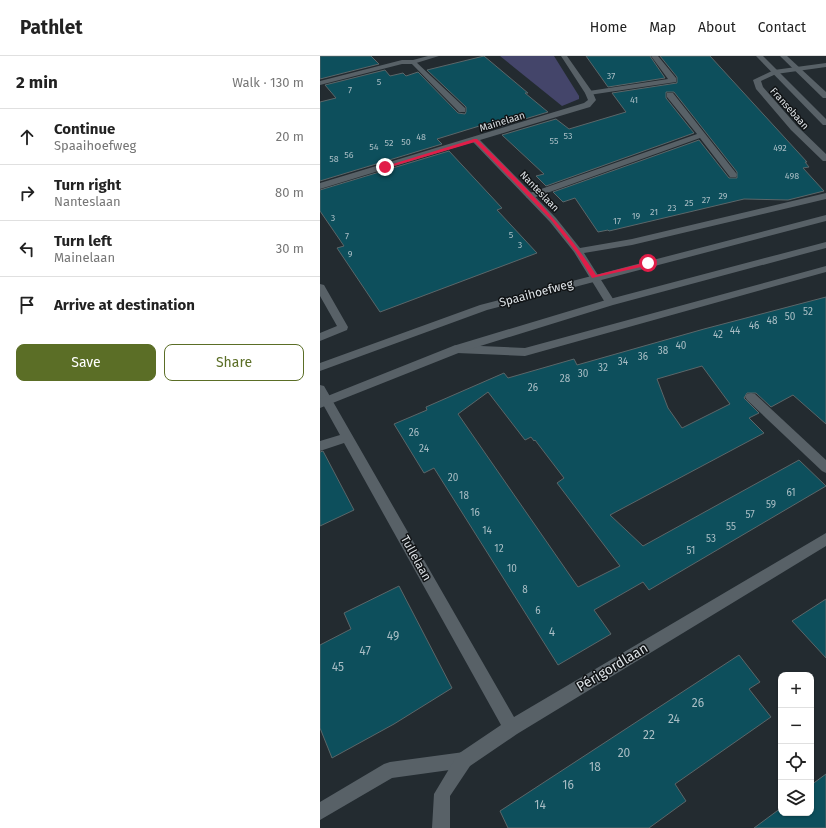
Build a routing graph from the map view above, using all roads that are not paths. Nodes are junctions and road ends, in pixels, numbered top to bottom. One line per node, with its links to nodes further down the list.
1 (396, 56): 7 (street)
2 (436, 56): 8 (street)
3 (564, 56): 13 (street)
4 (654, 56): 13 (street)
5 (759, 56): 11 (street, Fransebaan)
6 (783, 56): 10 (street)
7 (402, 62): 8 (street); 12 (street)
8 (413, 62): 16 (street)
9 (826, 65): 10 (street, Fransebaan)
10 (797, 69): 11 (street, Fransebaan); 15 (street)
11 (774, 72): 17 (street, Fransebaan); 20 (street, Fransebaan)
12 (320, 83)
13 (589, 93): 19 (street, Mainelaan)
14 (670, 95): 18 (street)
15 (826, 96)
16 (462, 110)
17 (826, 123)
18 (702, 135): 21 (street); 23 (street)
19 (476, 140): 22 (street, Mainelaan); 23 (street, Nanteslaan)
20 (826, 159)
21 (733, 175)
22 (320, 186)
23 (530, 196): 27 (street, Nanteslaan)
24 (826, 196): 27 (street)
25 (826, 218): 29 (street, Spaaihoefweg)
26 (826, 245): 31 (street)
27 (578, 251): 29 (street, Nanteslaan)
28 (826, 269): 33 (street)
29 (594, 277): 31 (street, Nanteslaan); 34 (street, Spaaihoefweg)
30 (320, 287): 32 (street)
31 (610, 302): 33 (street)
32 (320, 336)
33 (458, 349): 37 (street)
34 (320, 367)
35 (320, 389): 37 (street, Tullelaan)
36 (751, 397): 40 (street)
37 (324, 403): 38 (street, Tullelaan)
38 (348, 437): 39 (street); 42 (street, Tullelaan)
39 (320, 446)
40 (826, 468)
41 (826, 539): 42 (street, Périgordlaan)
42 (511, 728): 43 (street, Périgordlaan)
43 (464, 760): 44 (street); 45 (street, Périgordlaan)
44 (320, 812)
45 (441, 828)

